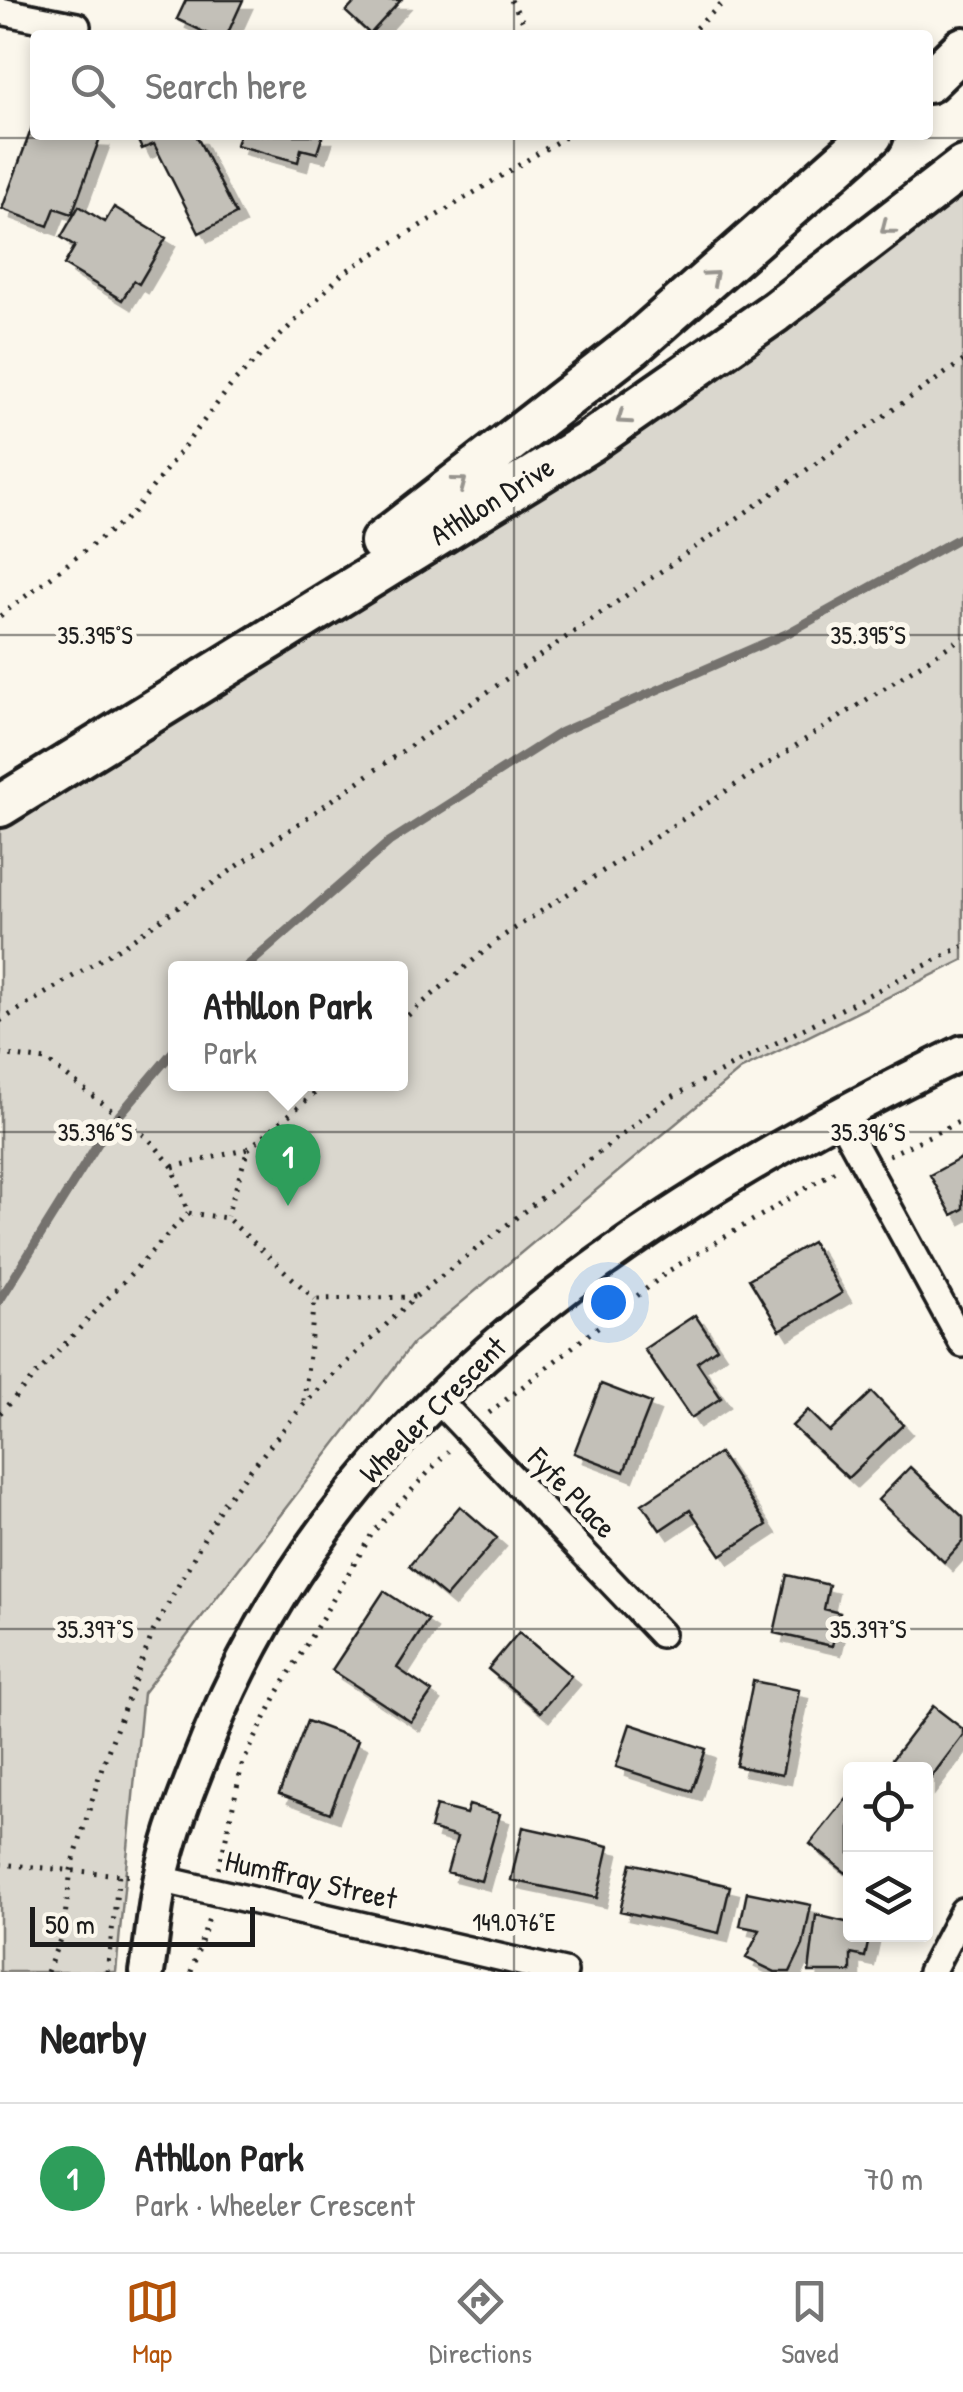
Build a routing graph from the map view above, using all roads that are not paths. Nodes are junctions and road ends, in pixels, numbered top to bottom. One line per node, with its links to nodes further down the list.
1 (0, 11): 2 (street)
2 (77, 26)
3 (963, 48): 4 (main road)
4 (933, 77)
5 (866, 140): 7 (main road, Athllon Drive, one-way to 5)
6 (963, 167): 8 (main road, Athllon Drive, one-way to 8)
7 (0, 788)
8 (0, 806)
9 (963, 1052): 10 (street, Wheeler Crescent)
10 (837, 1113): 11 (street); 12 (street, Wheeler Crescent)
11 (963, 1344)
12 (436, 1398): 13 (street, Fyfe Place); 14 (street, Wheeler Crescent)
13 (661, 1634)
14 (160, 1879): 16 (street, Wheeler Crescent); 17 (street, Humffray Street)
15 (963, 1912): 18 (street)
16 (148, 1972)
17 (564, 1972)
18 (931, 1972)

